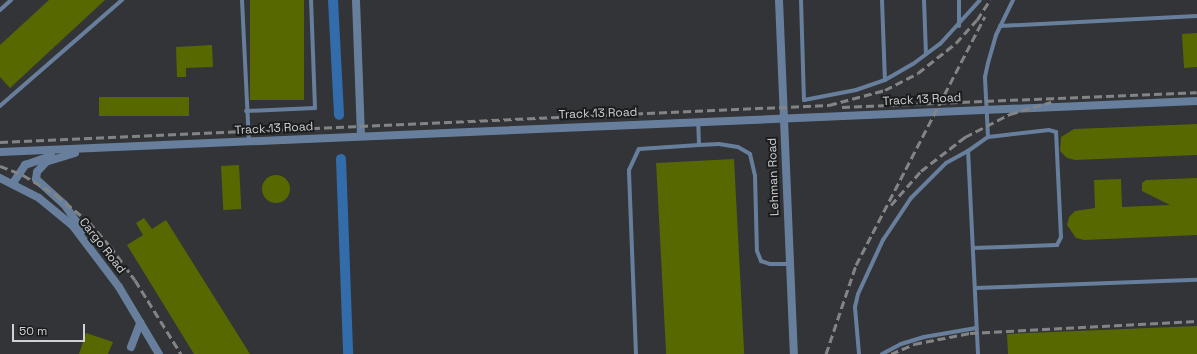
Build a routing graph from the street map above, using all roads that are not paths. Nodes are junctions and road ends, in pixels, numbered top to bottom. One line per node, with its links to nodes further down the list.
1 (10, 0): 13 (lane)
2 (122, 0): 20 (lane)
3 (242, 0): 22 (lane)
4 (311, 0): 22 (lane)
5 (356, 0): 25 (street)
6 (779, 0): 23 (street, Lehman Road)
7 (801, 0): 18 (lane)
8 (882, 0): 18 (lane)
9 (924, 0): 17 (lane)
10 (959, 0): 15 (lane)
11 (980, 0): 15 (lane)
12 (1012, 0): 16 (lane)
13 (0, 10)
14 (1197, 16): 16 (lane)
15 (959, 26): 17 (lane)
16 (1000, 26): 21 (lane)
17 (926, 54): 18 (lane)
18 (885, 80)
19 (1197, 100): 21 (street, Track 13 Road)
20 (0, 106)
21 (986, 109): 23 (street, Track 13 Road); 26 (lane)
22 (246, 111): 27 (lane)
23 (784, 118): 24 (street, Track 13 Road); 37 (street, Lehman Road)
24 (698, 122): 25 (street, Track 13 Road); 28 (lane)
25 (361, 136): 27 (street, Track 13 Road)
26 (988, 137): 30 (lane); 36 (lane)
27 (248, 142): 29 (street, Track 13 Road)
28 (699, 144): 37 (lane); 44 (lane)
29 (95, 149): 31 (street, Track 13 Road); 32 (street)
30 (968, 151): 36 (lane); 46 (lane)
31 (0, 152)
32 (82, 152): 34 (street); 35 (street)
33 (0, 178): 34 (street, Cargo Road)
34 (13, 183): 35 (street, Cargo Road)
35 (90, 247): 40 (street, Cargo Road)
36 (973, 248): 39 (lane)
37 (790, 264): 45 (street, Lehman Road)
38 (1197, 280): 39 (lane)
39 (974, 288): 41 (lane)
40 (140, 323): 42 (street); 43 (street, Cargo Road)
41 (976, 328): 47 (lane); 48 (lane)
42 (131, 347)
43 (159, 354)
44 (636, 354)
45 (794, 354)
46 (859, 354)
47 (882, 354)
48 (978, 354)

